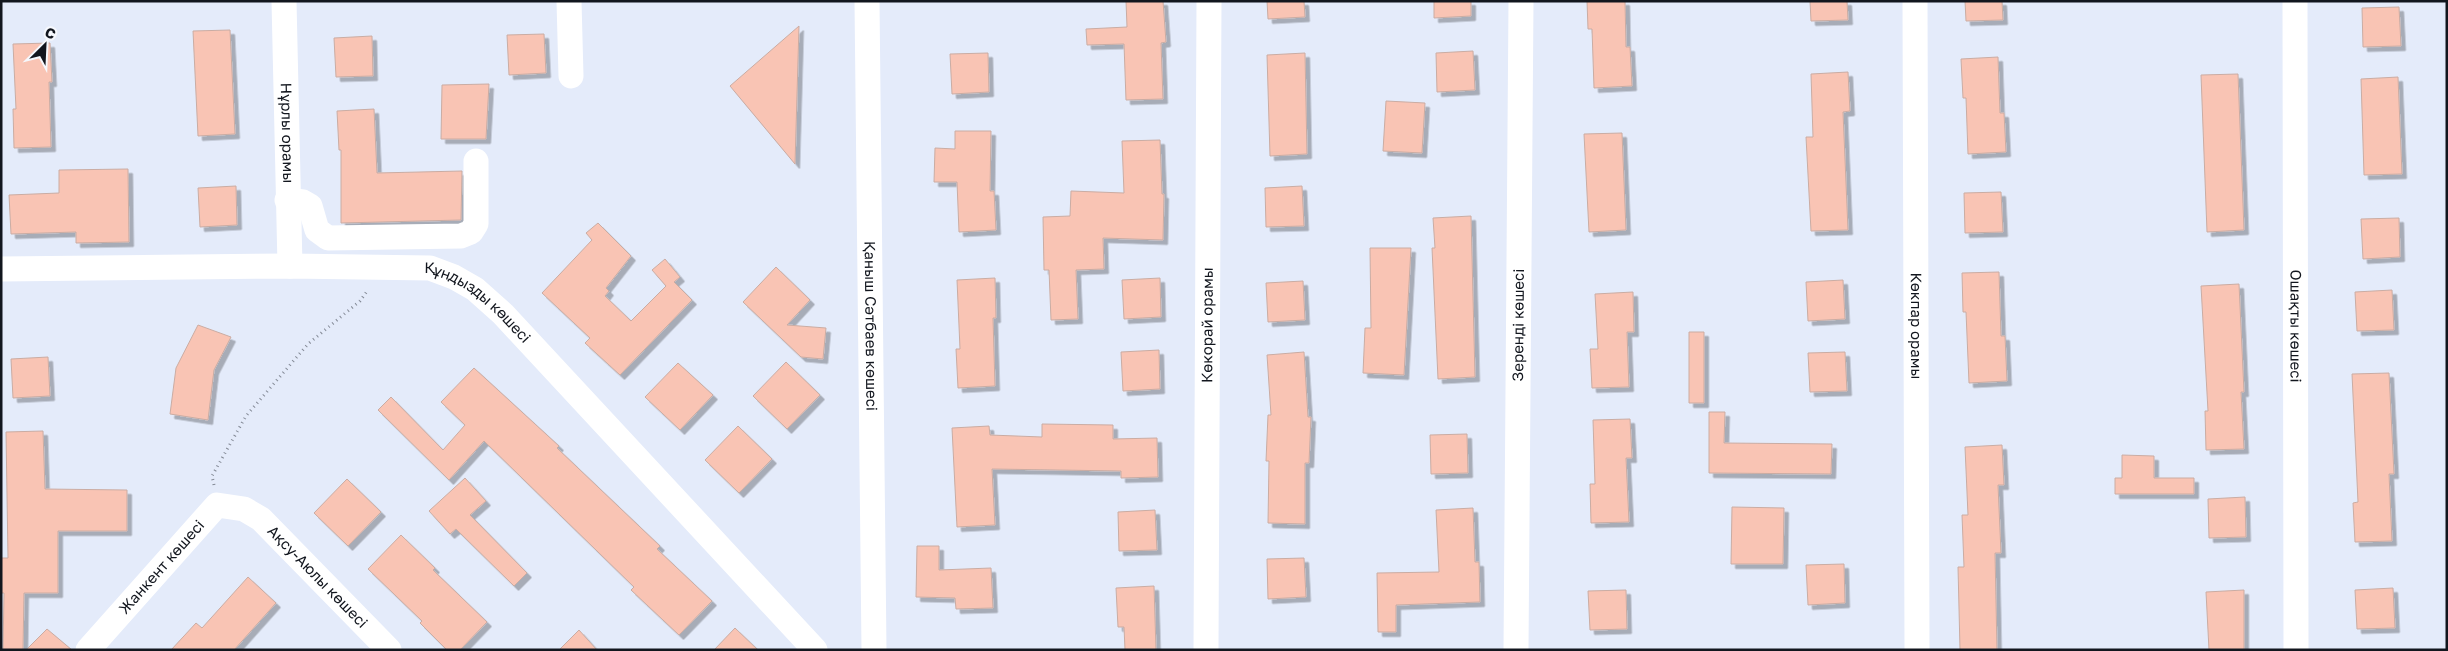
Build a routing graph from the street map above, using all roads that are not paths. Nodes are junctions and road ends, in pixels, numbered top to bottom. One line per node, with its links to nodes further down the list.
1 (284, 1): 10 (street, Нұрлы орамы)
2 (569, 1): 8 (street)
3 (867, 1): 17 (street, Қаныш Сәтбаев көшесі)
4 (1209, 1): 18 (street, Көкорай орамы)
5 (1521, 1): 19 (street, Зеренді көшесі)
6 (1915, 1): 20 (street, Көкпар орамы)
7 (2295, 1): 21 (street, Ошақты көшесі)
8 (571, 76)
9 (476, 161): 10 (street)
10 (288, 200): 11 (street, Нұрлы орамы)
11 (290, 266): 12 (street, Құндызды көшесі); 16 (street, Құндызды көшесі)
12 (1, 269)
13 (244, 509): 14 (street, Жанкент көшесі); 15 (street, Ақсу-Аюлы көшесі)
14 (88, 650)
15 (389, 650)
16 (815, 650)
17 (874, 650)
18 (1206, 650)
19 (1516, 650)
20 (1917, 650)
21 (2296, 650)

